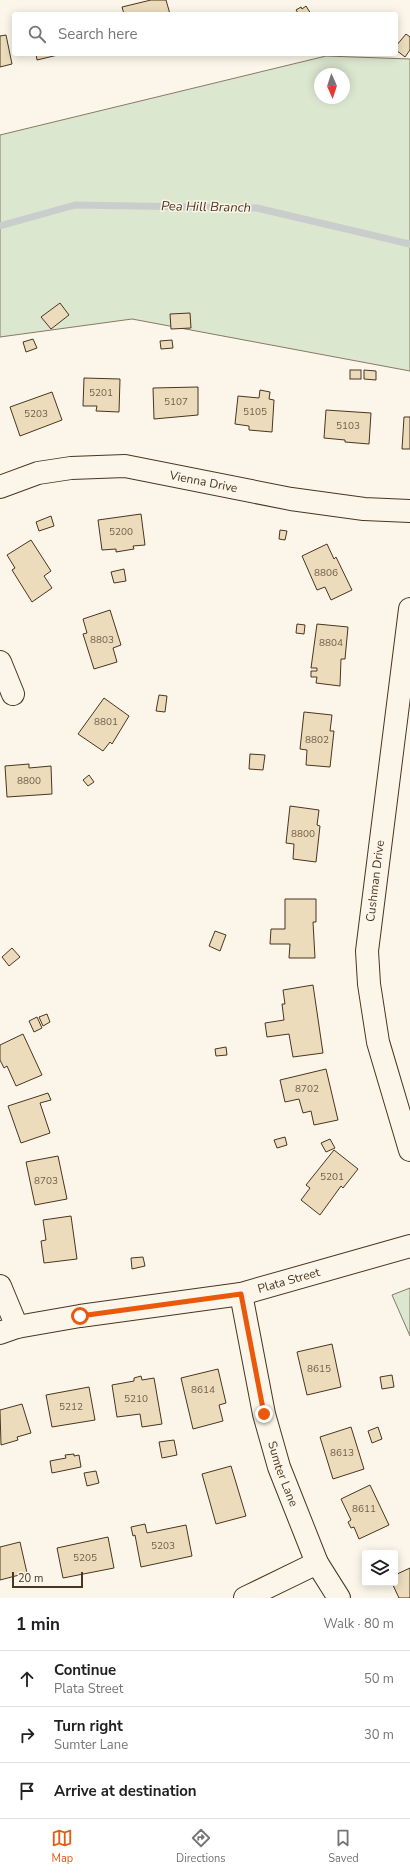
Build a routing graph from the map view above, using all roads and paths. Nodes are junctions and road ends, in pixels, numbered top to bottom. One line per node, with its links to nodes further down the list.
1 (0, 487): 2 (street, Vienna Drive)
2 (410, 511)
3 (410, 609): 6 (street, Cushman Drive)
4 (0, 662): 5 (street)
5 (13, 694)
6 (410, 1150)
7 (410, 1246): 9 (street, Plata Street)
8 (0, 1286): 10 (street)
9 (241, 1294): 10 (street, Plata Street); 11 (street, Sumter Lane)
10 (9, 1330)
11 (317, 1563): 12 (street); 13 (street, Sumter Lane)
12 (245, 1598)
13 (339, 1598)

